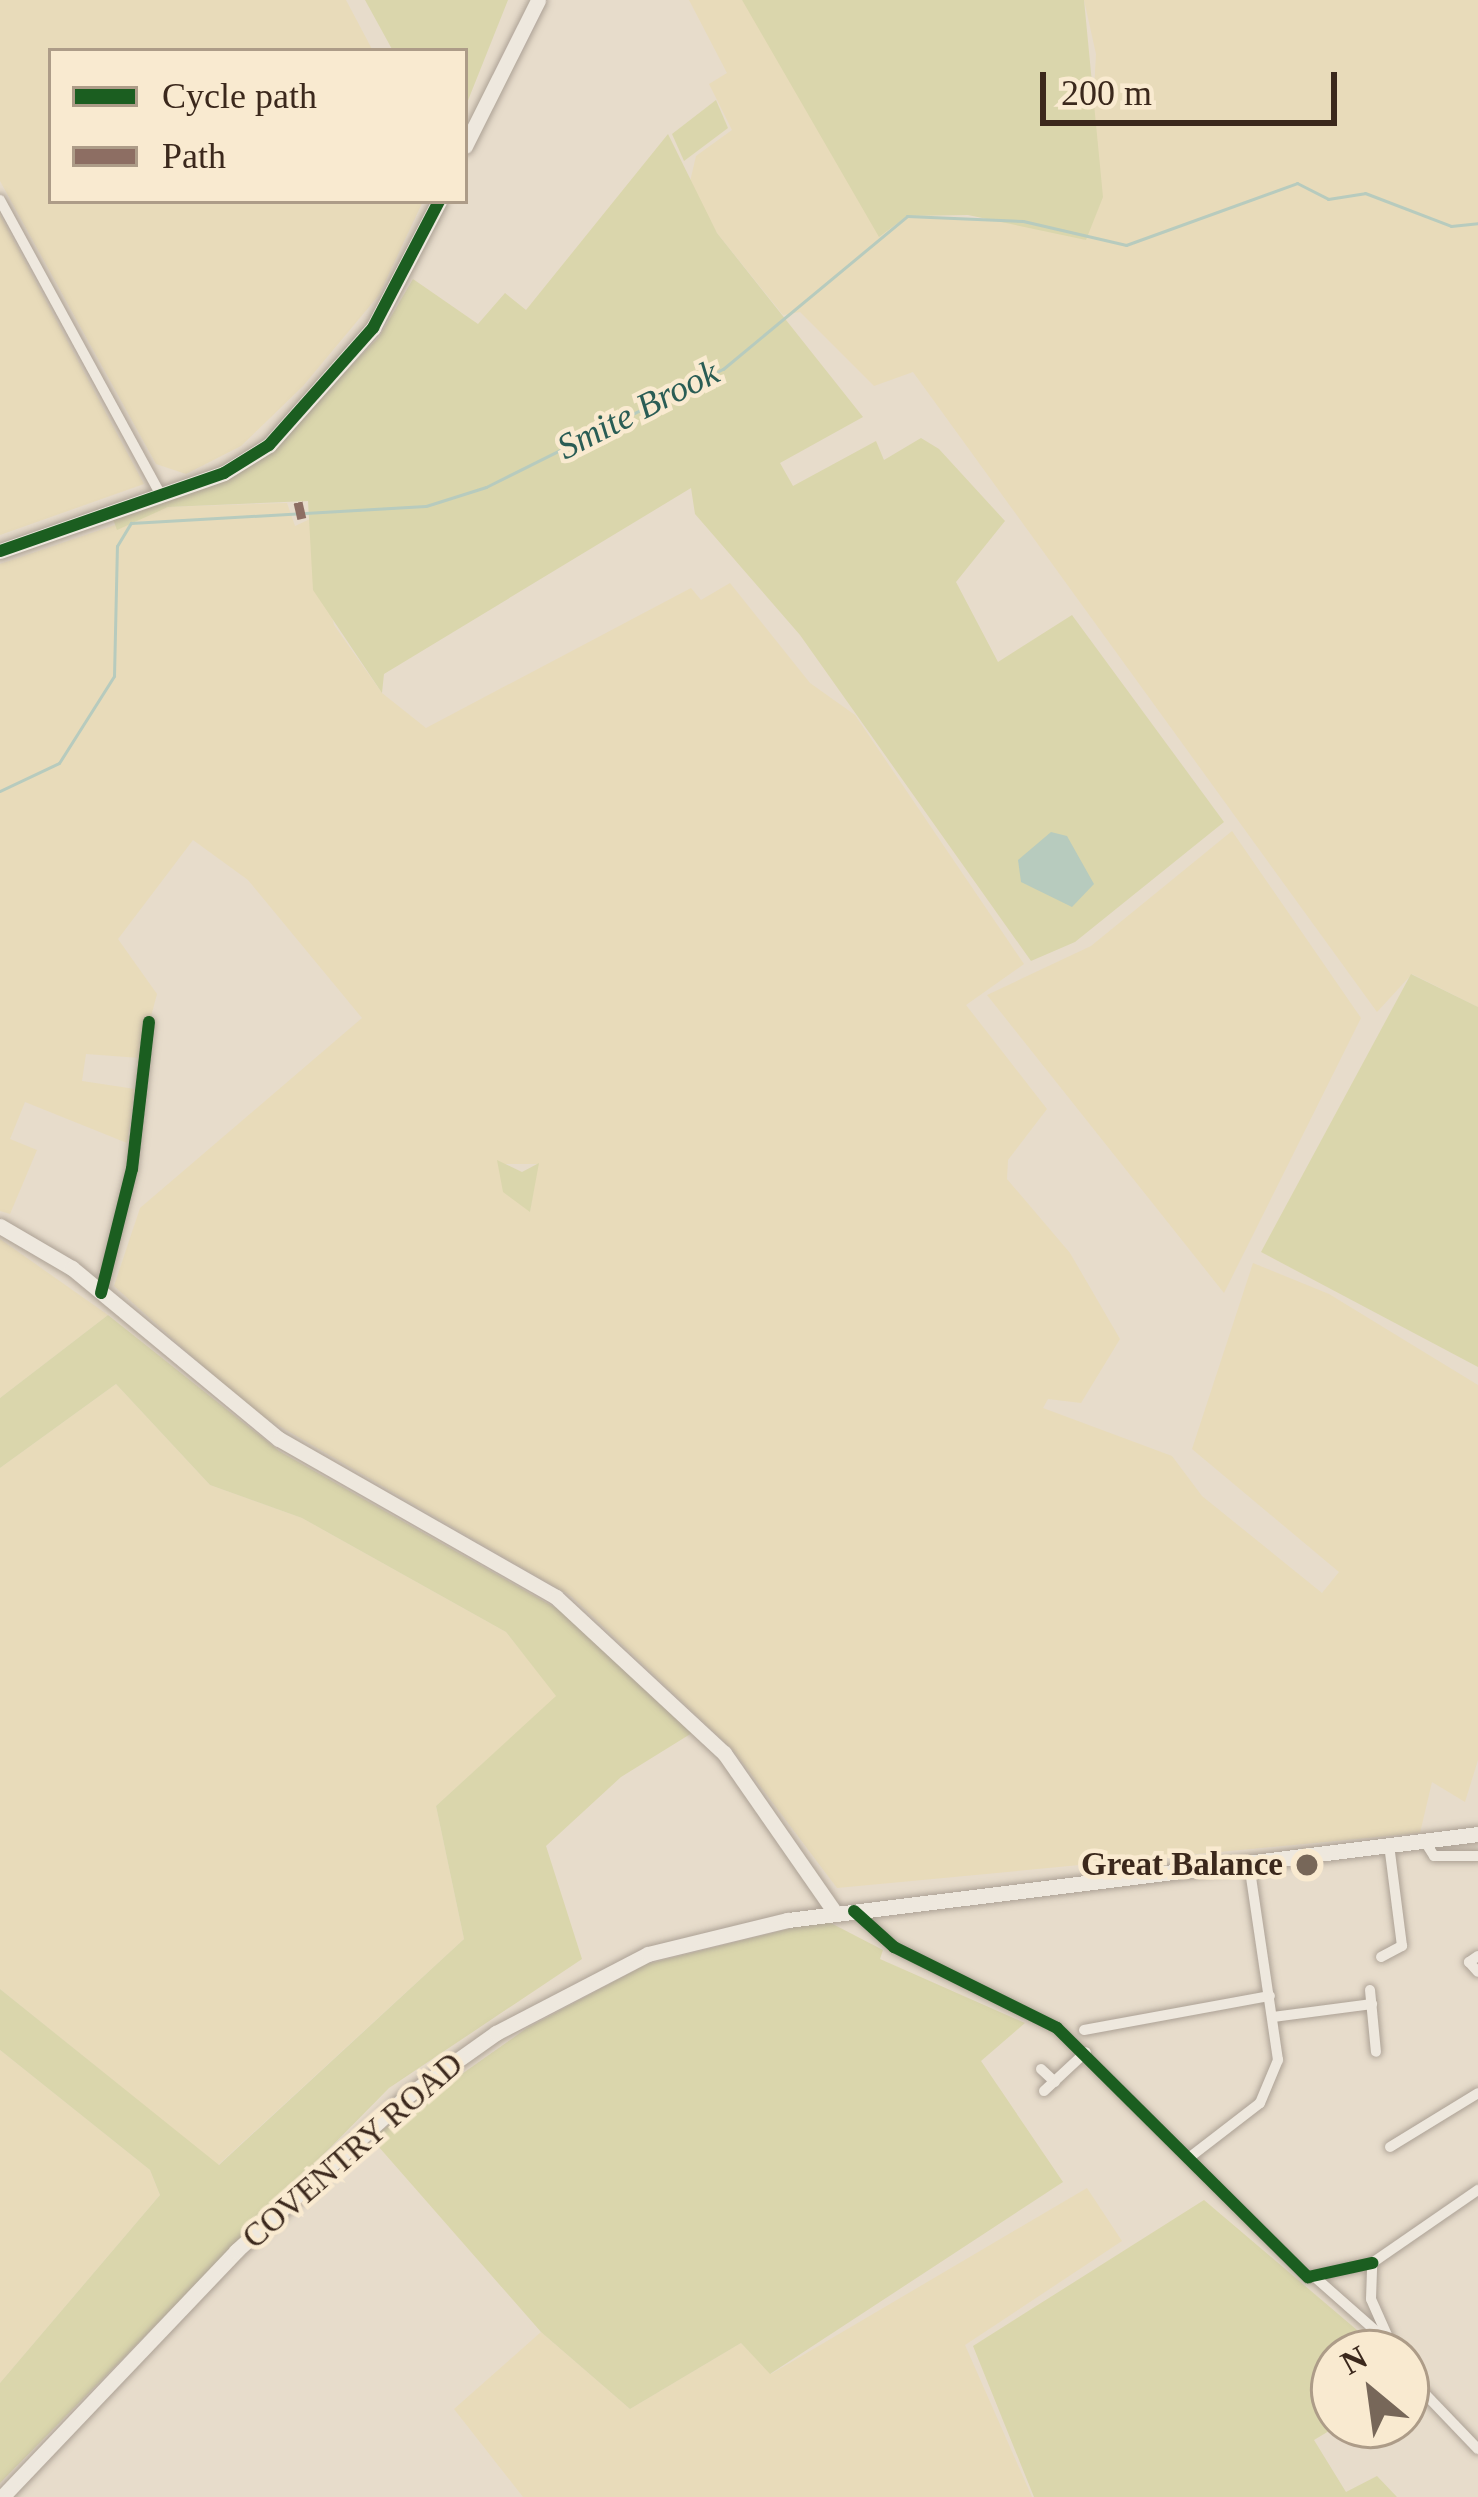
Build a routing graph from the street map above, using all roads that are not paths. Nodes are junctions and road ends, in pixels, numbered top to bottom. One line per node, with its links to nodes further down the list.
1 (538, 0): 2 (main road)
2 (468, 140)
3 (0, 200): 5 (street)
4 (437, 204): 5 (main road)
5 (161, 495): 6 (main road)
6 (0, 550)
7 (149, 1022): 9 (street)
8 (0, 1226): 9 (main road)
9 (101, 1293): 16 (main road)
10 (1478, 1834): 11 (main road, COVENTRY ROAD)
11 (1424, 1840): 12 (main road, COVENTRY ROAD); 13 (street, COVENTRY ROAD)
12 (1389, 1845): 14 (main road, COVENTRY ROAD); 18 (street)
13 (1478, 1856)
14 (1249, 1864): 15 (main road, COVENTRY ROAD); 20 (street)
15 (854, 1911): 16 (main road, COVENTRY ROAD); 23 (street)
16 (835, 1913): 38 (main road, COVENTRY ROAD)
17 (1478, 1956): 19 (street)
18 (1381, 1957)
19 (1478, 1972)
20 (1270, 1996): 21 (street); 22 (street)
21 (1273, 2017): 24 (street); 30 (street)
22 (1084, 2030)
23 (1086, 2052): 26 (street); 30 (street)
24 (1376, 2052)
25 (1040, 2069): 26 (street)
26 (1054, 2082): 27 (street)
27 (1044, 2091)
28 (1478, 2093): 29 (street)
29 (1390, 2146)
30 (1190, 2157): 33 (street)
31 (1478, 2190): 32 (street)
32 (1372, 2263): 33 (street); 35 (street)
33 (1317, 2278): 34 (street)
34 (1374, 2329)
35 (1383, 2329)
36 (1430, 2399): 37 (street)
37 (1478, 2449)
38 (2, 2497)

